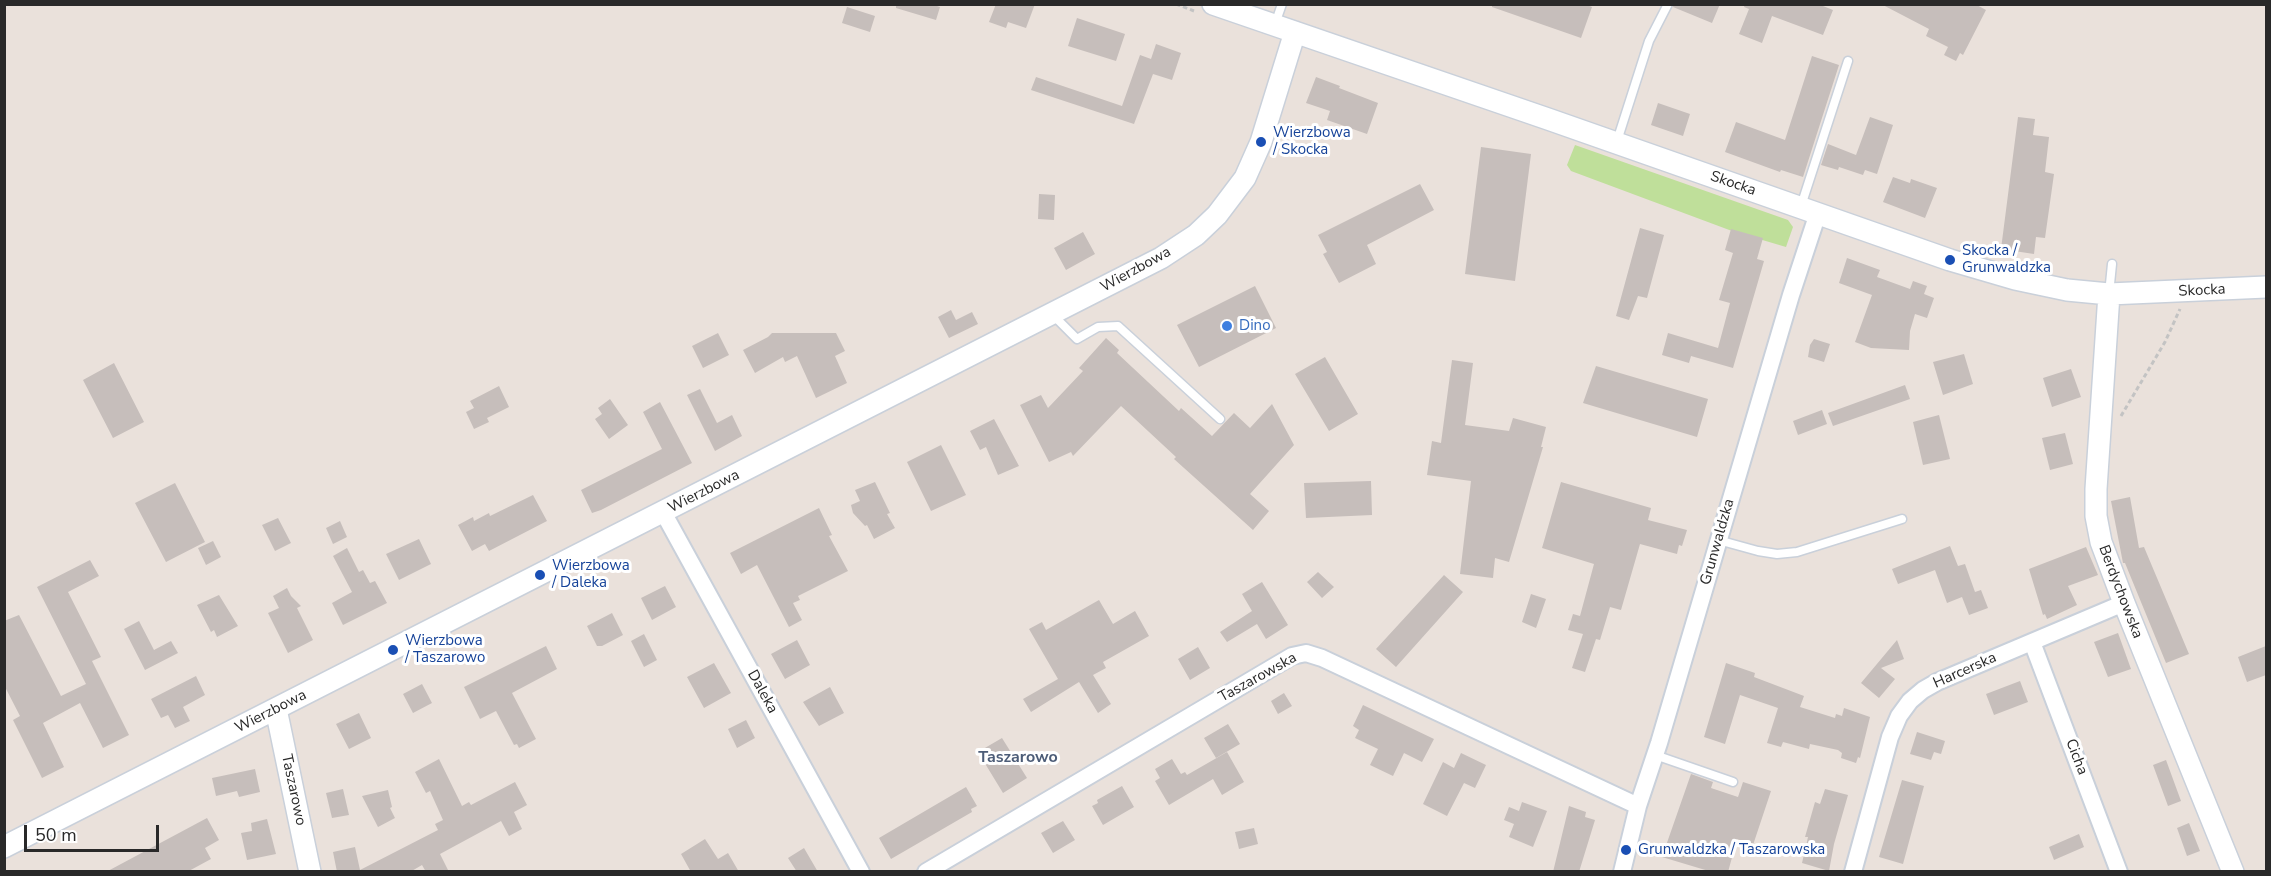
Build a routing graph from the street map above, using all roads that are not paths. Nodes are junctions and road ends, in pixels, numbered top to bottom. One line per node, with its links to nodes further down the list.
1 (1213, 4): 4 (street, Skocka)
2 (1282, 4): 4 (lane)
3 (1668, 4): 7 (lane)
4 (1274, 26): 5 (street, Skocka)
5 (1295, 33): 7 (street, Skocka); 12 (street, Wierzbowa)
6 (1848, 61): 8 (lane)
7 (1617, 143): 8 (street, Skocka)
8 (1809, 210): 11 (street, Skocka); 16 (street, Grunwaldzka)
9 (2112, 264): 11 (lane)
10 (2266, 287): 11 (street, Skocka)
11 (2109, 294): 17 (street, Berdychowska)
12 (1052, 315): 13 (lane); 14 (street, Wierzbowa)
13 (1220, 419)
14 (663, 512): 19 (street, Wierzbowa); 25 (street, Daleka)
15 (1902, 519): 16 (lane)
16 (1718, 540): 20 (street, Grunwaldzka)
17 (2124, 603): 18 (street, Harcerska); 30 (street, Berdychowska)
18 (2032, 642): 28 (street, Harcerska); 29 (street, Cicha)
19 (276, 710): 23 (street, Wierzbowa); 24 (street, Taszarowo)
20 (1655, 755): 21 (lane); 22 (street, Grunwaldzka)
21 (1733, 782)
22 (1638, 806): 26 (street, Taszarowska); 27 (street, Grunwaldzka)
23 (4, 847)
24 (310, 872)
25 (861, 872)
26 (926, 872)
27 (1622, 872)
28 (1853, 872)
29 (2119, 872)
30 (2233, 872)

